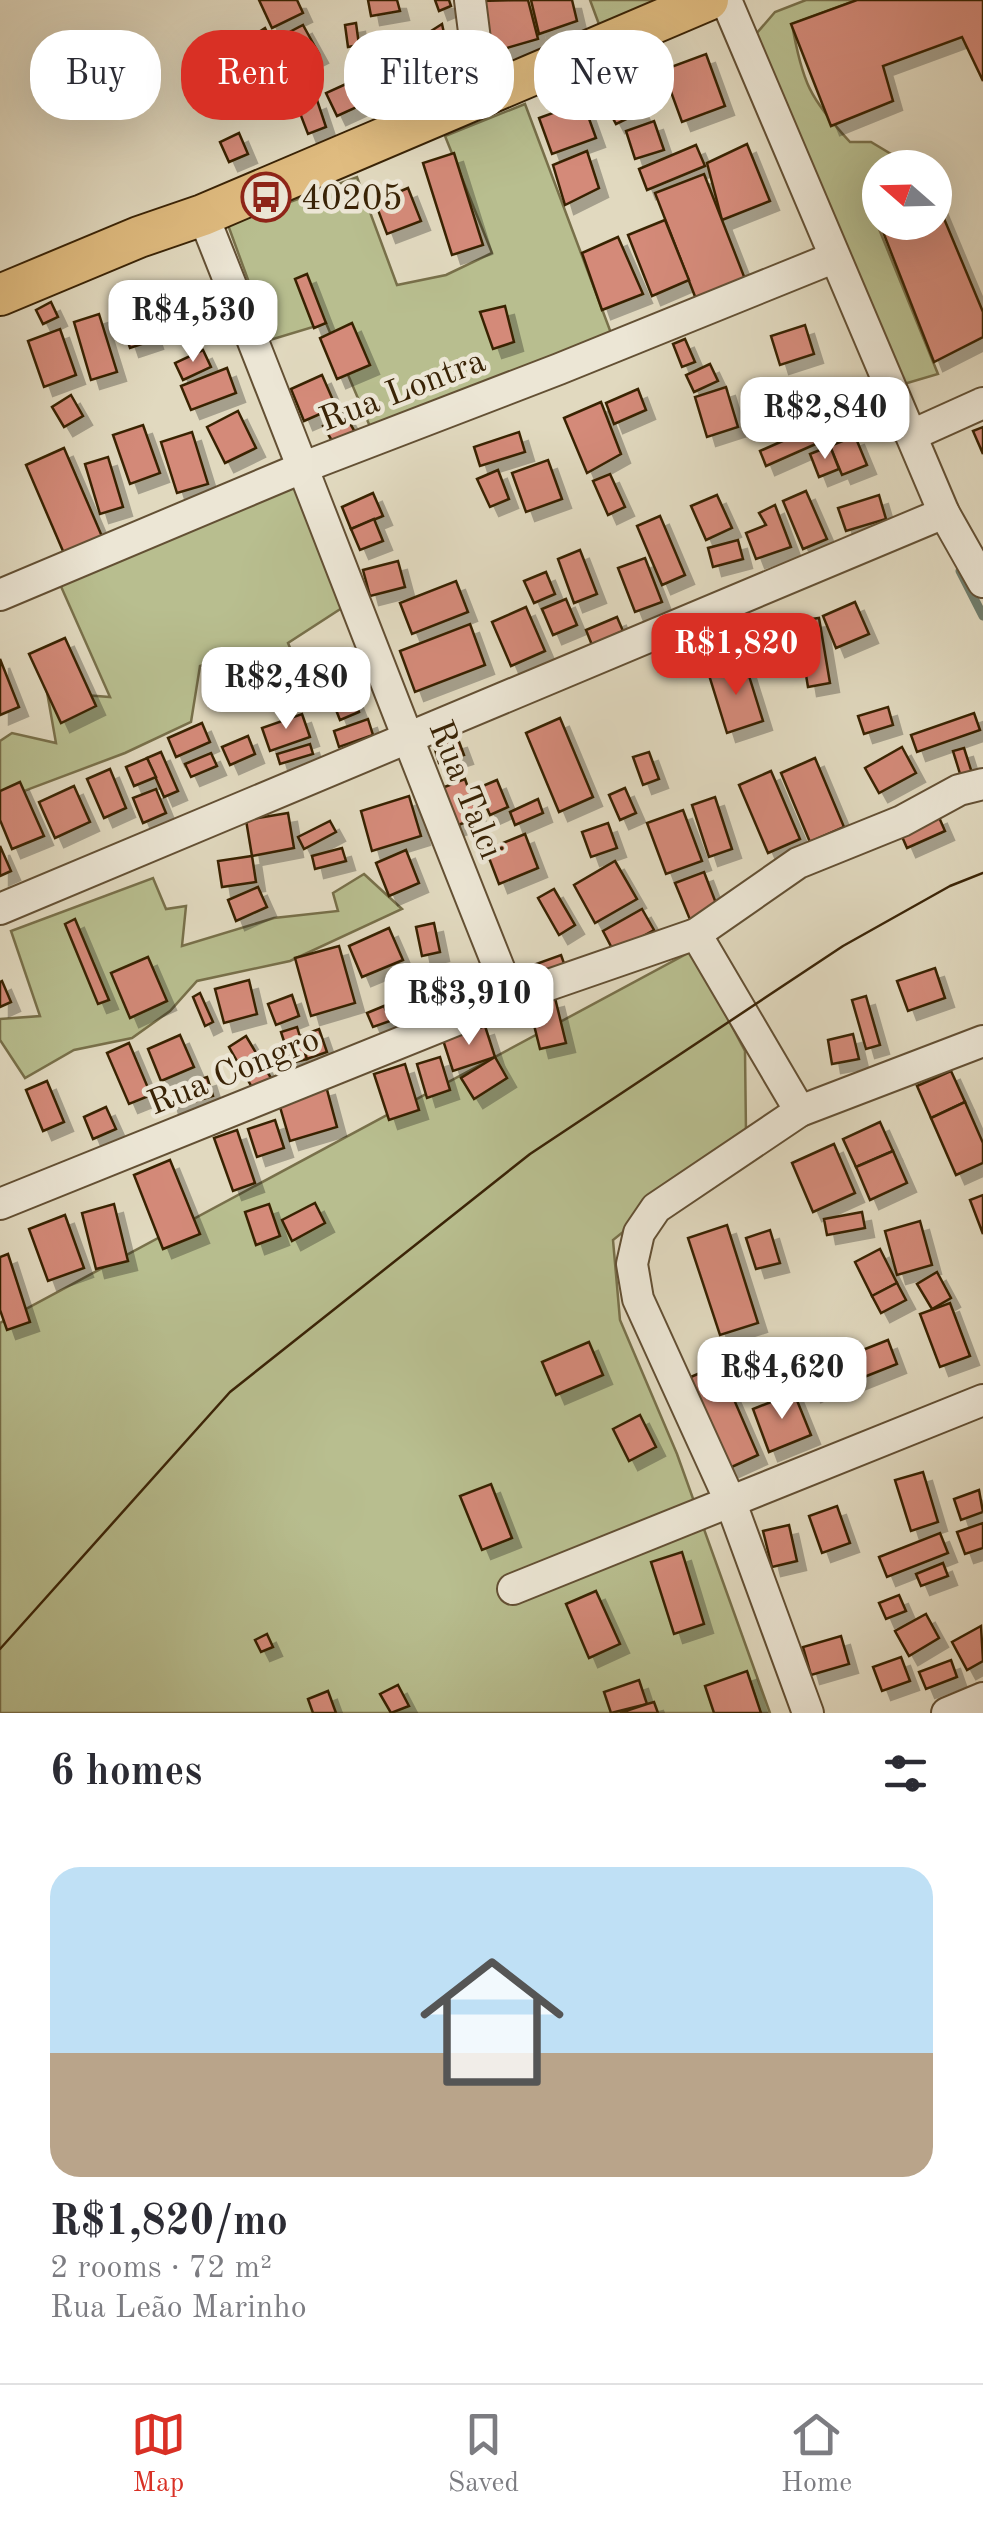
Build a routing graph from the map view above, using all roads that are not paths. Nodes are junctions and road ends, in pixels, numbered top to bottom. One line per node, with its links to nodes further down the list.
1 (470, 0): 4 (street)
2 (708, 0): 5 (main road)
3 (726, 0): 8 (street)
4 (474, 30)
5 (514, 81)
6 (422, 120): 7 (main road)
7 (202, 215): 9 (main road); 12 (street, Rua Talci)
8 (833, 258): 11 (street); 12 (street, Rua Lontra)
9 (0, 295)
10 (983, 403): 11 (street)
11 (912, 435): 13 (street)
12 (304, 467): 15 (street, Rua Lontra); 16 (street, Rua Talci)
13 (944, 512): 14 (street); 16 (street)
14 (983, 582)
15 (0, 596)
16 (405, 736): 18 (street); 20 (street, Rua Talci)
17 (983, 784): 19 (street, Rua Congro)
18 (0, 908)
19 (696, 934): 20 (street, Rua Congro); 22 (street)
20 (511, 998): 23 (street, Rua Congro)
21 (983, 1041): 22 (street)
22 (800, 1111): 25 (street)
23 (0, 1204)
24 (983, 1400): 25 (street)
25 (730, 1503): 26 (street); 28 (street)
26 (513, 1588)
27 (983, 1698): 29 (street)
28 (808, 1713)
29 (946, 1713)

